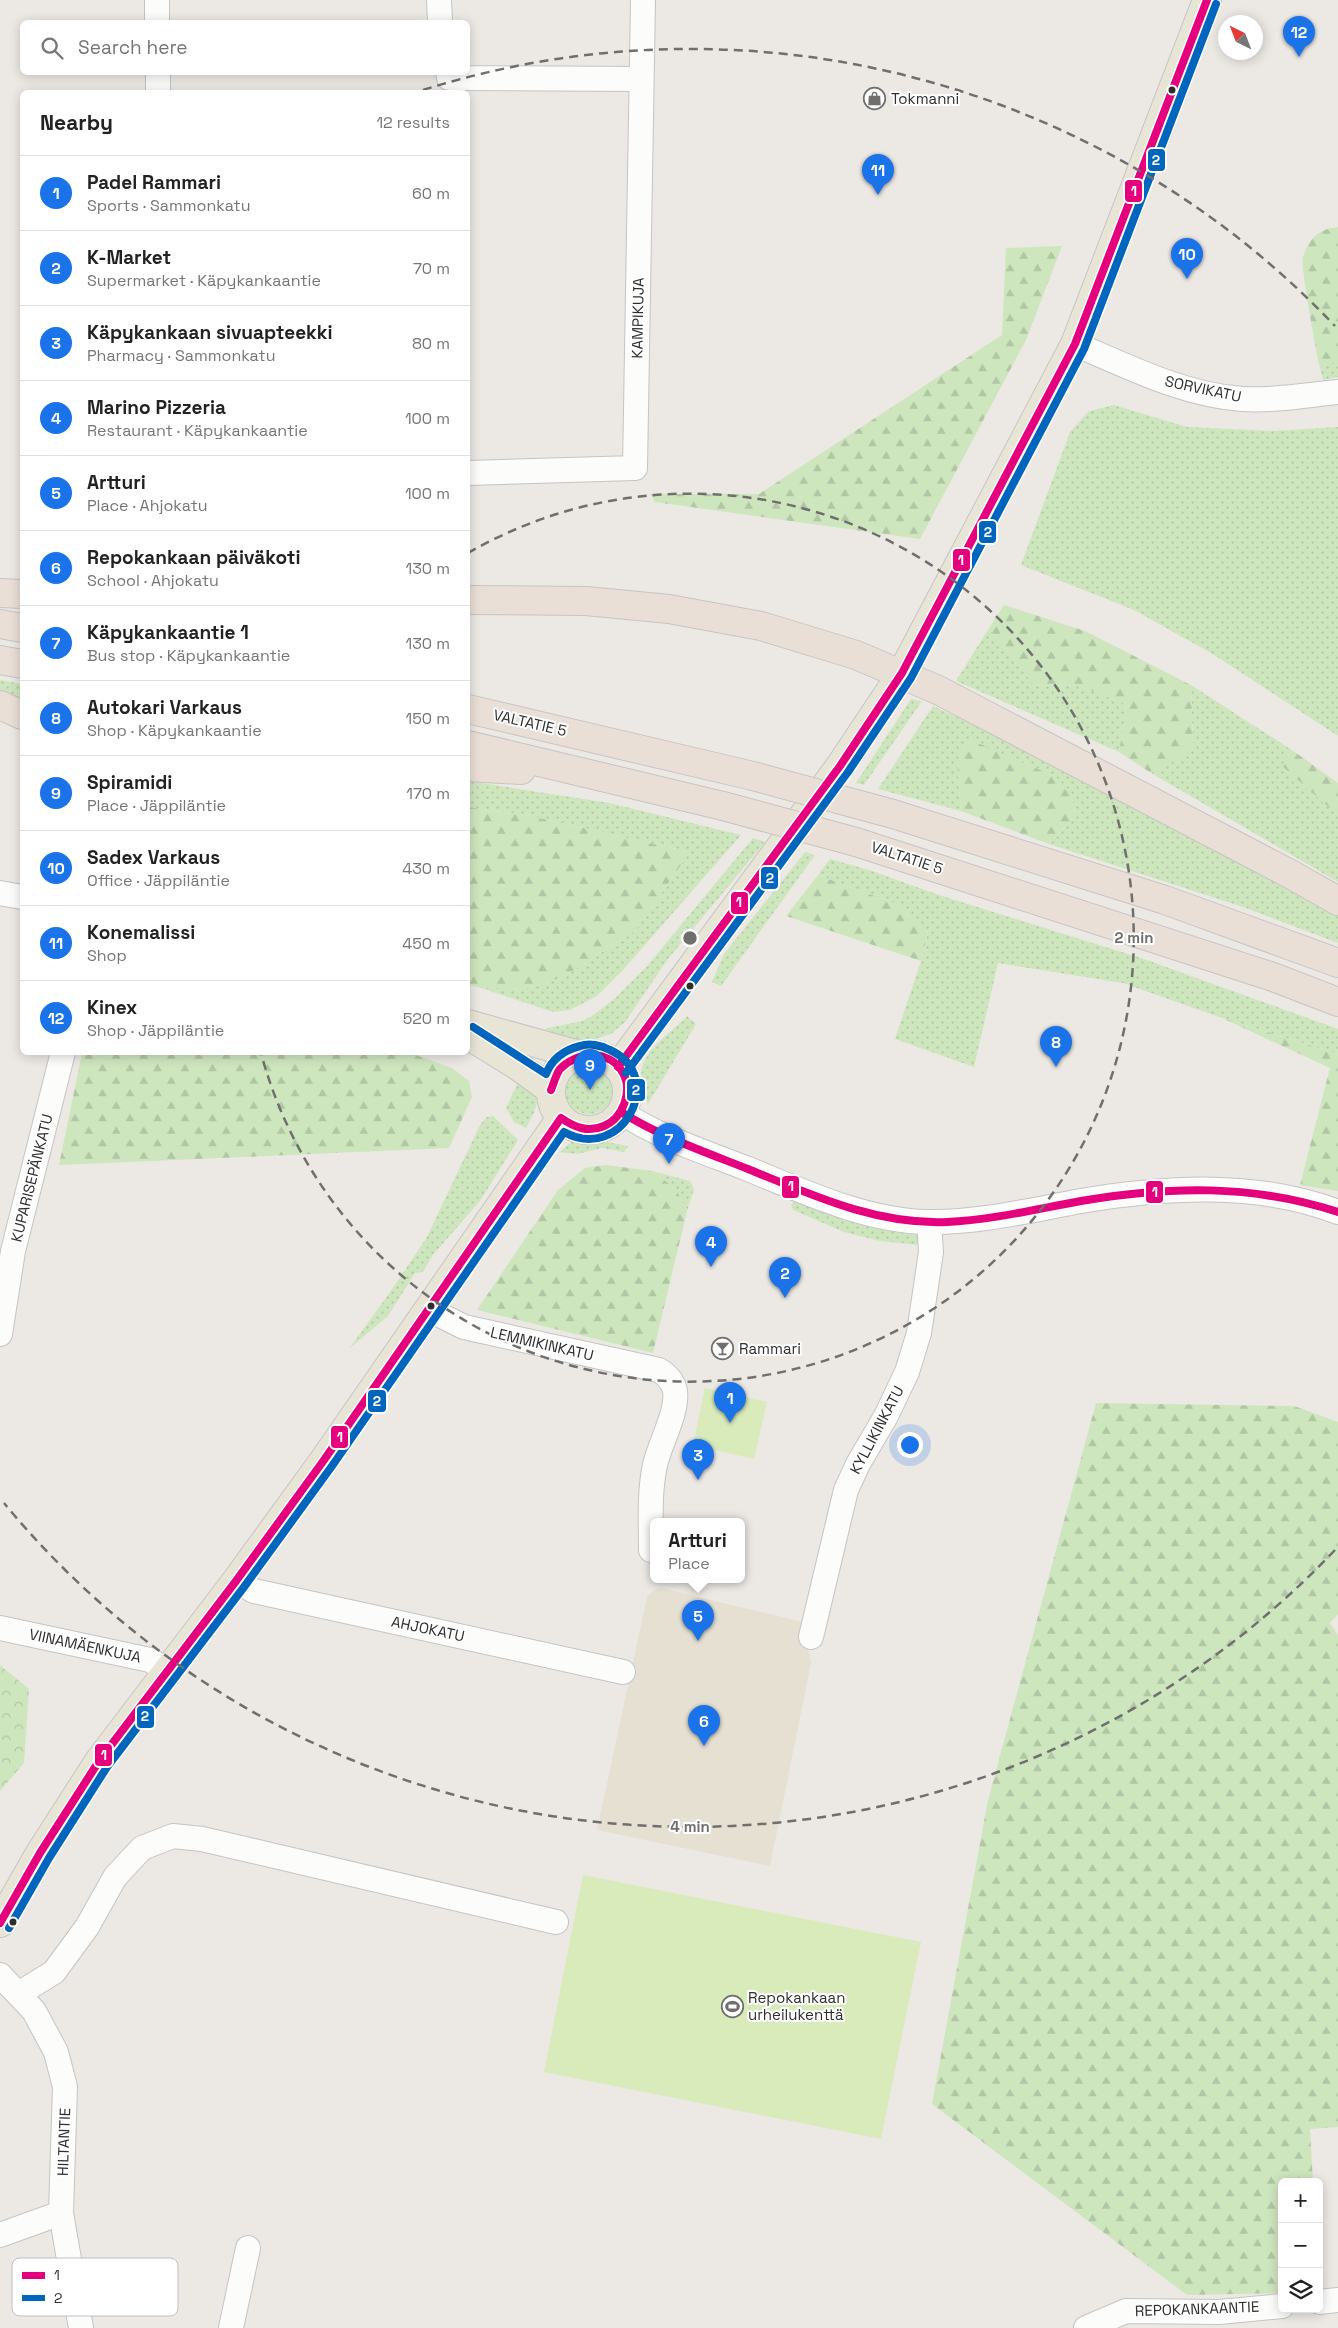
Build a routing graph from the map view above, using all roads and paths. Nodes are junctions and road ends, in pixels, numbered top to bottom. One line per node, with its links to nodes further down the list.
1 (157, 0): 5 (street)
2 (439, 0): 6 (street)
3 (643, 0): 9 (street, KAMPIKUJA)
4 (1207, 0): 11 (main road)
5 (158, 20)
6 (440, 20)
7 (158, 75): 10 (street)
8 (448, 75): 9 (street)
9 (641, 80): 13 (street, KAMPIKUJA)
10 (158, 90)
11 (1076, 344): 12 (street, SORVIKATU); 21 (main road)
12 (1338, 392)
13 (470, 473)
14 (0, 593): 15 (highway)
15 (20, 594)
16 (470, 600): 21 (highway)
17 (0, 624): 18 (highway)
18 (20, 628)
19 (0, 660): 20 (highway)
20 (20, 664)
21 (902, 673): 30 (highway); 37 (main road)
22 (0, 705): 24 (highway)
23 (470, 709): 31 (highway, VALTATIE 5, bridge)
24 (20, 714)
25 (470, 745): 27 (highway, VALTATIE 5)
26 (470, 767): 27 (highway)
27 (590, 774): 32 (highway, VALTATIE 5, bridge)
28 (0, 893): 29 (street)
29 (20, 897)
30 (1338, 901)
31 (1338, 963)
32 (1338, 1002)
33 (470, 1025): 36 (main road)
34 (470, 1036): 38 (main road)
35 (62, 1055): 44 (street, KUPARISEPÄNKATU)
36 (579, 1055): 37 (main road); 38 (main road)
37 (618, 1067): 39 (main road)
38 (551, 1090): 40 (main road)
39 (622, 1112): 40 (main road); 42 (street)
40 (561, 1118): 43 (main road)
41 (1338, 1212): 42 (street)
42 (929, 1222): 48 (street, KYLLIKINKATU)
43 (428, 1309): 45 (street, LEMMIKINKATU); 46 (main road)
44 (0, 1334)
45 (651, 1518)
46 (236, 1581): 49 (main road); 50 (street, AHJOKATU)
47 (0, 1628): 49 (street, VIINAMÄENKUJA)
48 (811, 1636)
49 (168, 1670): 52 (main road)
50 (623, 1672)
51 (556, 1922): 54 (street)
52 (0, 1923)
53 (0, 1975): 54 (street, HILTANTIE)
54 (20, 1993): 55 (street, HILTANTIE)
55 (62, 2213): 56 (street); 58 (street, HILTANTIE)
56 (0, 2235)
57 (248, 2248): 62 (street)
58 (69, 2258)
59 (1338, 2300): 60 (street)
60 (1323, 2302)
61 (1278, 2306): 63 (street, REPOKANKAANTIE)
62 (231, 2328)
63 (1086, 2328)

